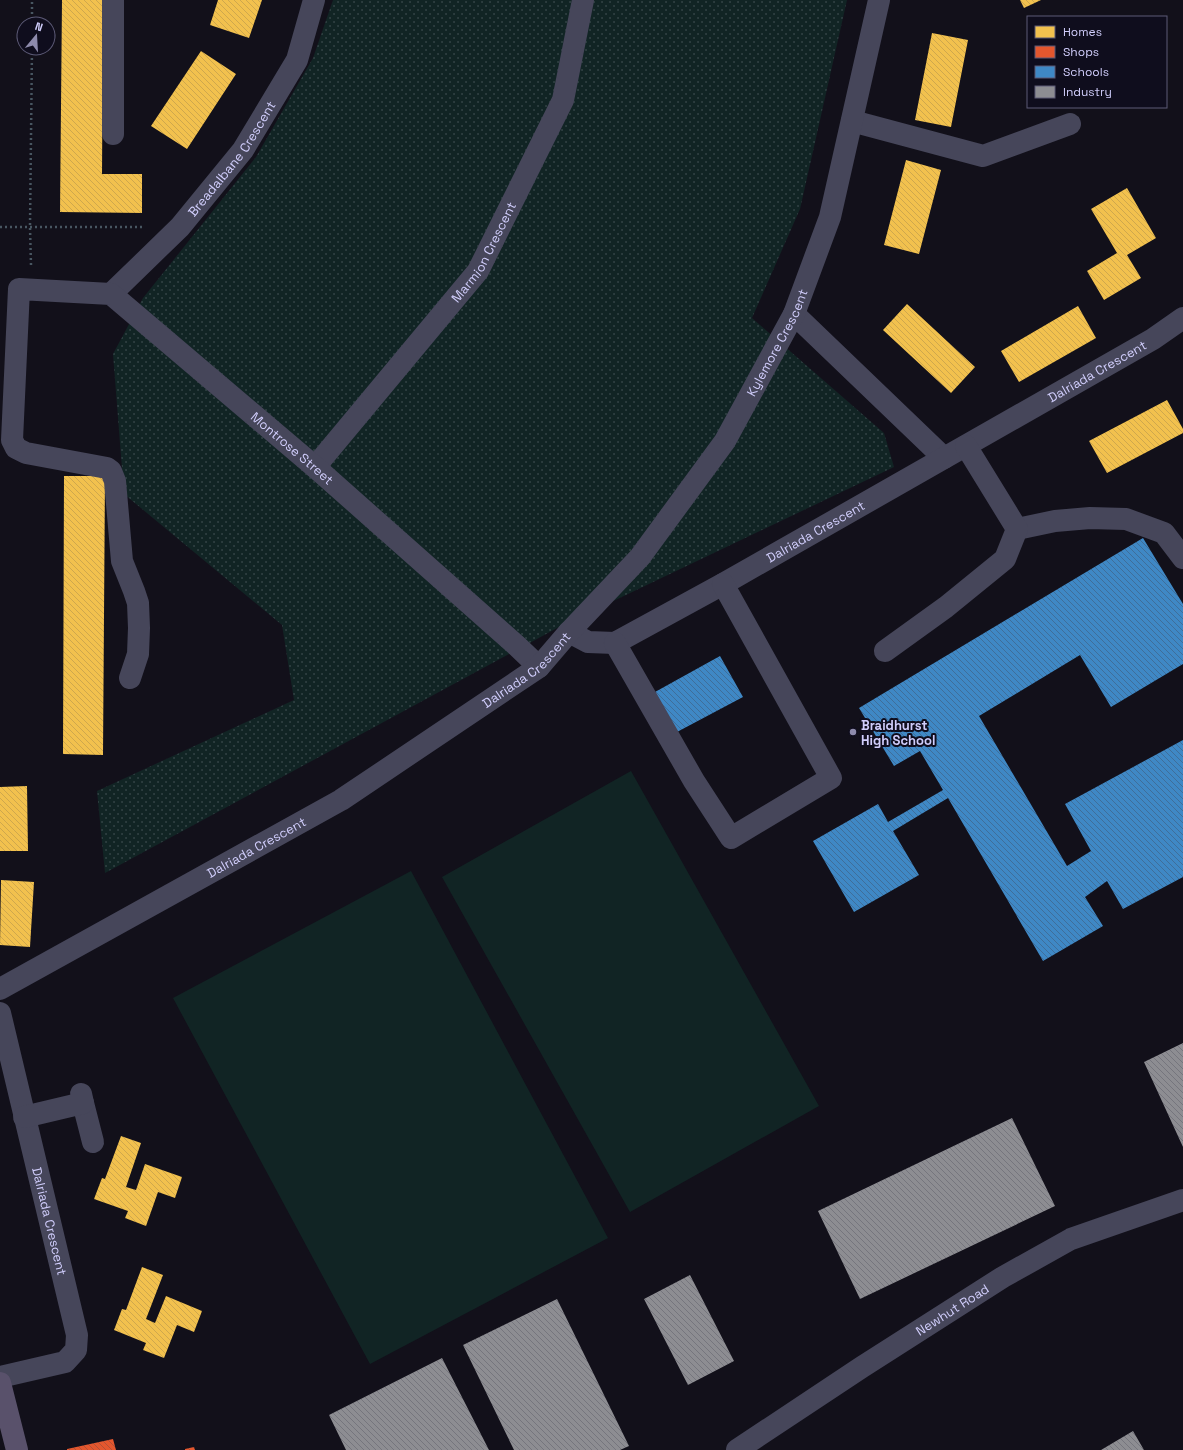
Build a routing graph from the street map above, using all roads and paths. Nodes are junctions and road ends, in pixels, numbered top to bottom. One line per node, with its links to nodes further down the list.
1 (32, 0): 6 (path)
2 (113, 0): 10 (street)
3 (314, 0): 13 (street, Breadalbane Crescent)
4 (583, 0): 20 (street, Marmion Crescent)
5 (879, 0): 8 (street, Kylemore Crescent)
6 (32, 16)
7 (32, 56): 12 (path)
8 (852, 121): 9 (street); 16 (street, Kylemore Crescent)
9 (1070, 124)
10 (112, 134)
11 (0, 227): 12 (path)
12 (30, 227): 13 (path); 14 (path)
13 (180, 227): 15 (street, Breadalbane Crescent)
14 (25, 289): 15 (street); 28 (street)
15 (111, 294): 20 (street, Montrose Street)
16 (794, 314): 19 (street); 24 (street, Kylemore Crescent)
17 (1183, 318): 18 (street, Dalriada Crescent)
18 (966, 446): 19 (street, Dalriada Crescent); 21 (street)
19 (944, 458): 23 (street, Dalriada Crescent)
20 (315, 467): 27 (street, Montrose Street)
21 (1017, 529): 22 (street); 26 (street)
22 (1183, 558)
23 (723, 584): 25 (street, Dalriada Crescent); 25 (street)
24 (569, 632): 25 (street, Dalriada Crescent); 27 (street, Dalriada Crescent)
25 (615, 643)
26 (885, 651)
27 (539, 667): 29 (street, Dalriada Crescent)
28 (130, 678)
29 (0, 989)
30 (0, 1013): 31 (street, Dalriada Crescent)
31 (24, 1117): 32 (street); 34 (street, Dalriada Crescent)
32 (93, 1142)
33 (1183, 1200): 37 (street, Newhut Road)
34 (0, 1377)
35 (0, 1383): 36 (main road)
36 (17, 1450)
37 (737, 1450)

